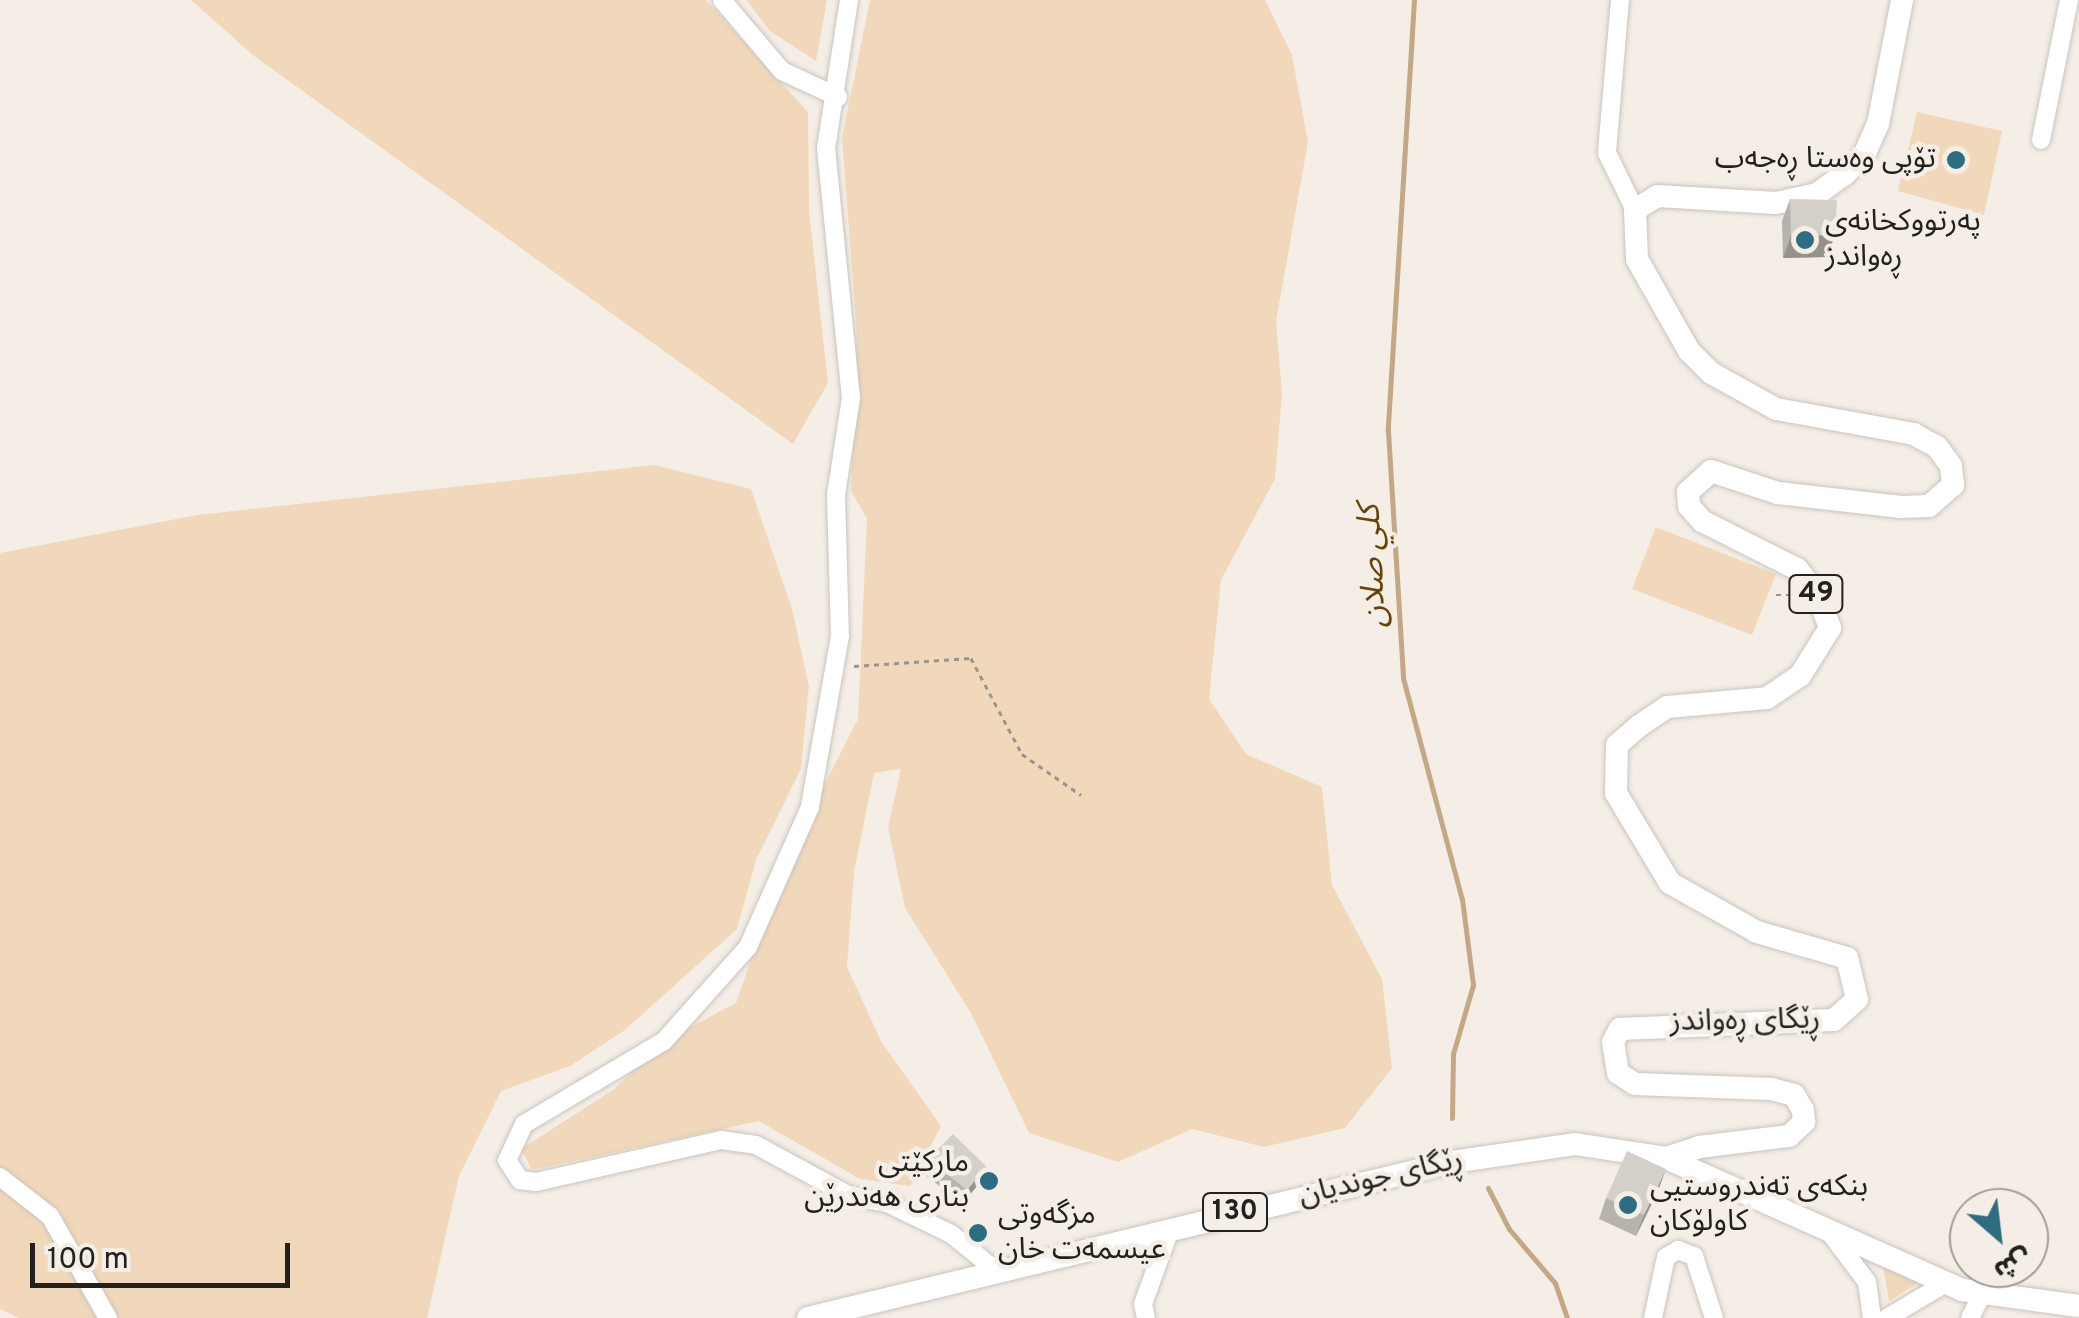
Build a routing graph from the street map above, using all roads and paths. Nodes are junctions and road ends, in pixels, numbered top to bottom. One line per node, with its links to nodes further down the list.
1 (722, 0): 6 (street)
2 (849, 0): 6 (street)
3 (1620, 0): 8 (street)
4 (1902, 0): 8 (main road)
5 (2069, 0): 7 (street)
6 (838, 97): 9 (street)
7 (2041, 140)
8 (1635, 210): 11 (main road, ڕێگای ڕەواندز / 49)
9 (838, 668): 10 (path); 15 (street)
10 (1082, 795)
11 (1666, 1158): 13 (main road); 14 (main road, ڕێگای جوندیان / 130)
12 (0, 1177): 20 (street)
13 (1825, 1226): 16 (main road); 25 (street)
14 (1170, 1232): 15 (main road, ڕێگای جوندیان / 130); 22 (street)
15 (994, 1269): 19 (main road, ڕێگای جوندیان / 130)
16 (1946, 1283): 17 (main road); 26 (street)
17 (1982, 1294): 18 (main road); 27 (street)
18 (2079, 1306)
19 (841, 1313): 21 (main road, ڕێگای جوندیان / 130)
20 (108, 1318)
21 (808, 1318)
22 (1146, 1318)
23 (1653, 1318): 24 (street)
24 (1714, 1318)
25 (1872, 1318)
26 (1887, 1318)
27 (1970, 1318)

